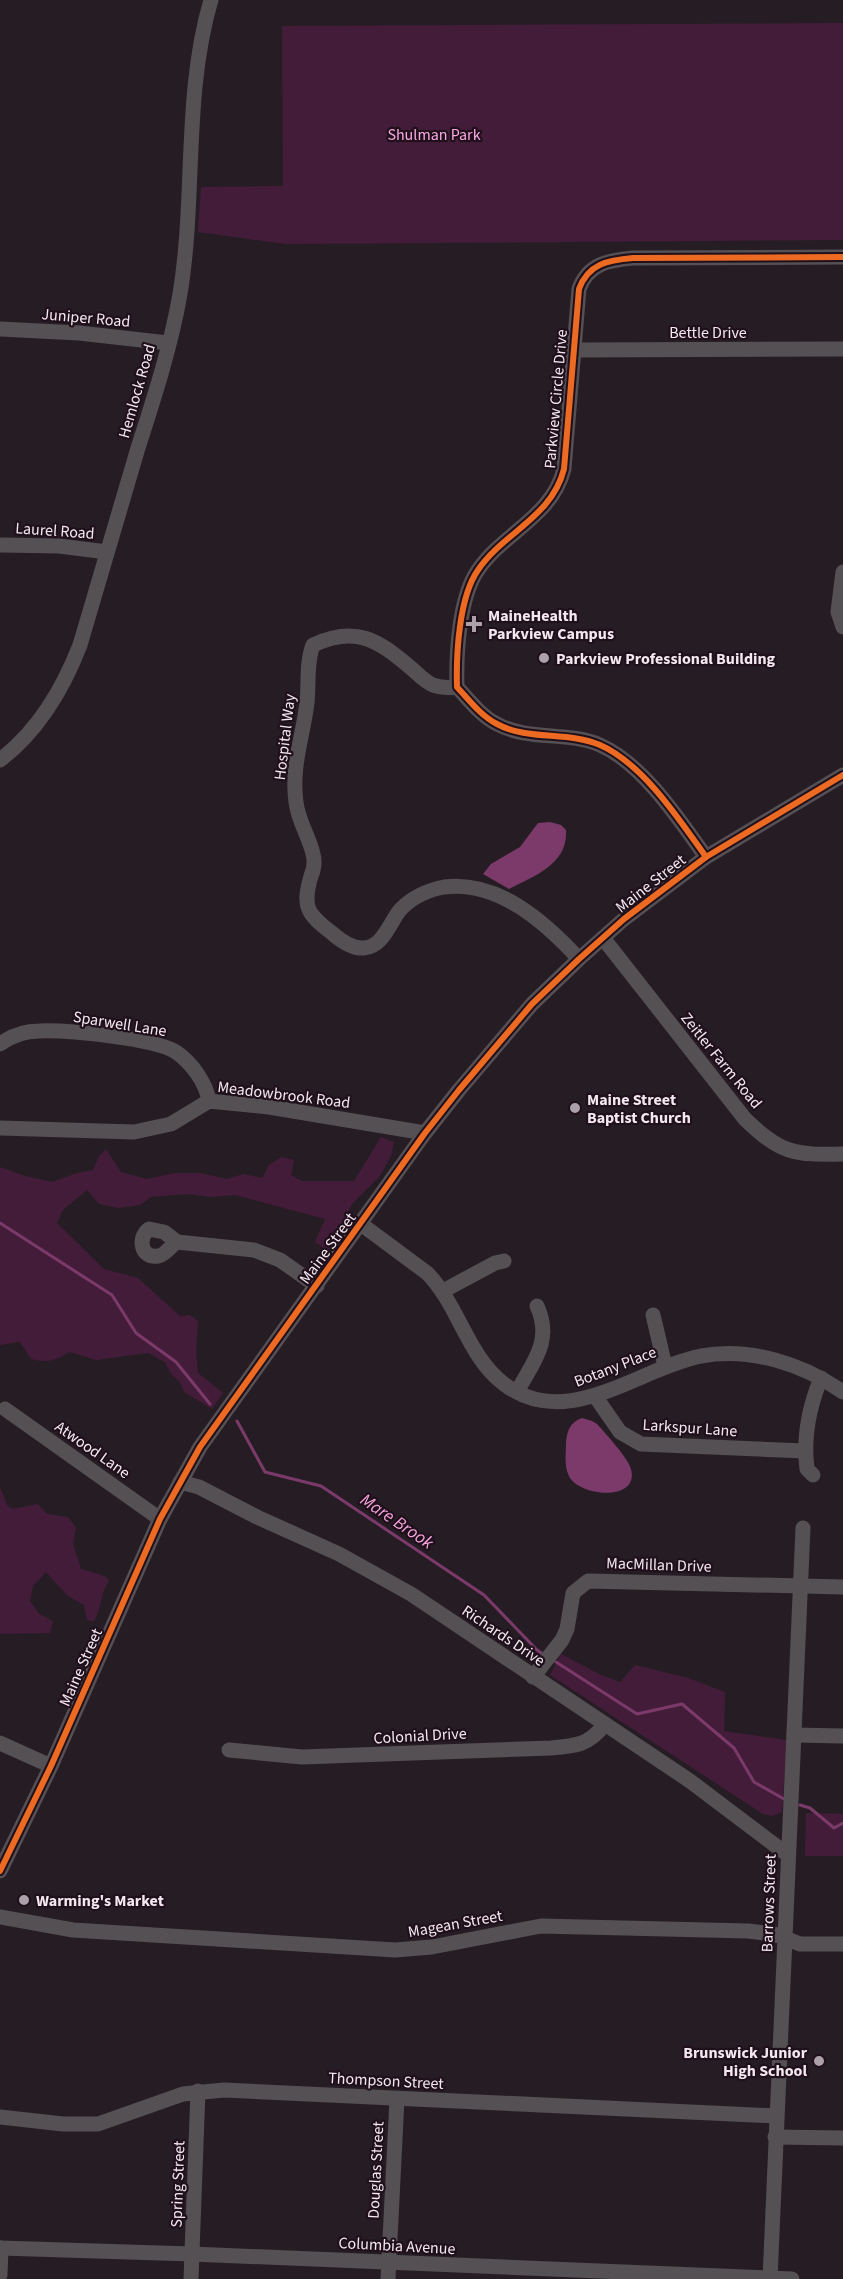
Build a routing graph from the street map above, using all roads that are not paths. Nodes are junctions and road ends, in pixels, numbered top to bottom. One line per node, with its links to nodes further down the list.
1 (212, 0): 4 (street, Hemlock Road)
2 (843, 257): 6 (street, Parkview Circle Drive)
3 (0, 329): 4 (street, Juniper Road)
4 (168, 343): 8 (street, Hemlock Road)
5 (843, 349): 6 (street, Bettle Drive)
6 (573, 350): 11 (street, Parkview Circle Drive)
7 (0, 545): 8 (street, Laurel Road)
8 (107, 552): 12 (street, Hemlock Road)
9 (842, 582): 10 (street)
10 (843, 627)
11 (457, 687): 14 (street); 16 (street, Hospital Way)
12 (0, 760)
13 (843, 775): 14 (street, Maine Street)
14 (706, 857): 15 (street, Maine Street)
15 (603, 938): 16 (street, Maine Street); 21 (street, Zeitler Farm Road)
16 (579, 959): 20 (street, Maine Street)
17 (0, 1044): 18 (street, Sparwell Lane)
18 (209, 1101): 19 (street, Meadowbrook Road); 20 (street, Meadowbrook Road)
19 (0, 1128)
20 (425, 1133): 22 (street, Maine Street)
21 (843, 1154)
22 (361, 1224): 25 (street, Maine Street); 26 (street, Botany Place)
23 (177, 1242): 25 (street)
24 (504, 1261): 26 (street)
25 (316, 1286): 37 (street, Maine Street)
26 (443, 1291): 31 (street, Botany Place)
27 (537, 1306): 31 (street)
28 (653, 1315): 29 (street)
29 (665, 1366): 30 (street, Botany Place); 33 (street, Botany Place)
30 (821, 1377): 32 (street, Botany Place); 35 (street)
31 (517, 1392): 33 (street, Botany Place)
32 (843, 1392)
33 (595, 1396): 35 (street, Larkspur Lane)
34 (2, 1406): 38 (street, Atwood Lane)
35 (805, 1451): 36 (street)
36 (813, 1475)
37 (180, 1482): 38 (street, Maine Street); 42 (street, Richards Drive)
38 (160, 1519): 48 (street, Maine Street)
39 (803, 1528): 40 (street, Barrows Street)
40 (800, 1586): 41 (street, MacMillan Drive); 42 (street, MacMillan Drive); 44 (street, Barrows Street)
41 (843, 1587)
42 (533, 1677): 43 (street, Richards Drive)
43 (605, 1724): 47 (street, Colonial Drive); 49 (street, Richards Drive)
44 (794, 1735): 45 (street); 49 (street, Barrows Street)
45 (843, 1736)
46 (0, 1743): 48 (street)
47 (229, 1750)
48 (51, 1766): 50 (street, Maine Street)
49 (788, 1855): 52 (street, Barrows Street)
50 (0, 1871)
51 (0, 1917): 52 (street, Magean Street)
52 (784, 1939): 53 (street, Magean Street); 56 (street, Barrows Street)
53 (843, 1944)
54 (198, 2091): 55 (street, Thompson Street); 57 (street, Thompson Street); 61 (street, Spring Street)
55 (397, 2099): 56 (street, Thompson Street); 62 (street, Douglas Street)
56 (776, 2116): 58 (street, Barrows Street)
57 (0, 2117)
58 (775, 2137): 59 (street); 65 (street, Barrows Street)
59 (843, 2138)
60 (1, 2248): 61 (street, Columbia Avenue); 63 (street)
61 (192, 2254): 62 (street, Columbia Avenue); 66 (street, Spring Street)
62 (389, 2262): 64 (street, Columbia Avenue); 67 (street, Douglas Street)
63 (0, 2275)
64 (581, 2275): 65 (street, Columbia Avenue)
65 (770, 2278): 68 (street, Columbia Avenue)
66 (191, 2279)
67 (388, 2279)
68 (792, 2279)

